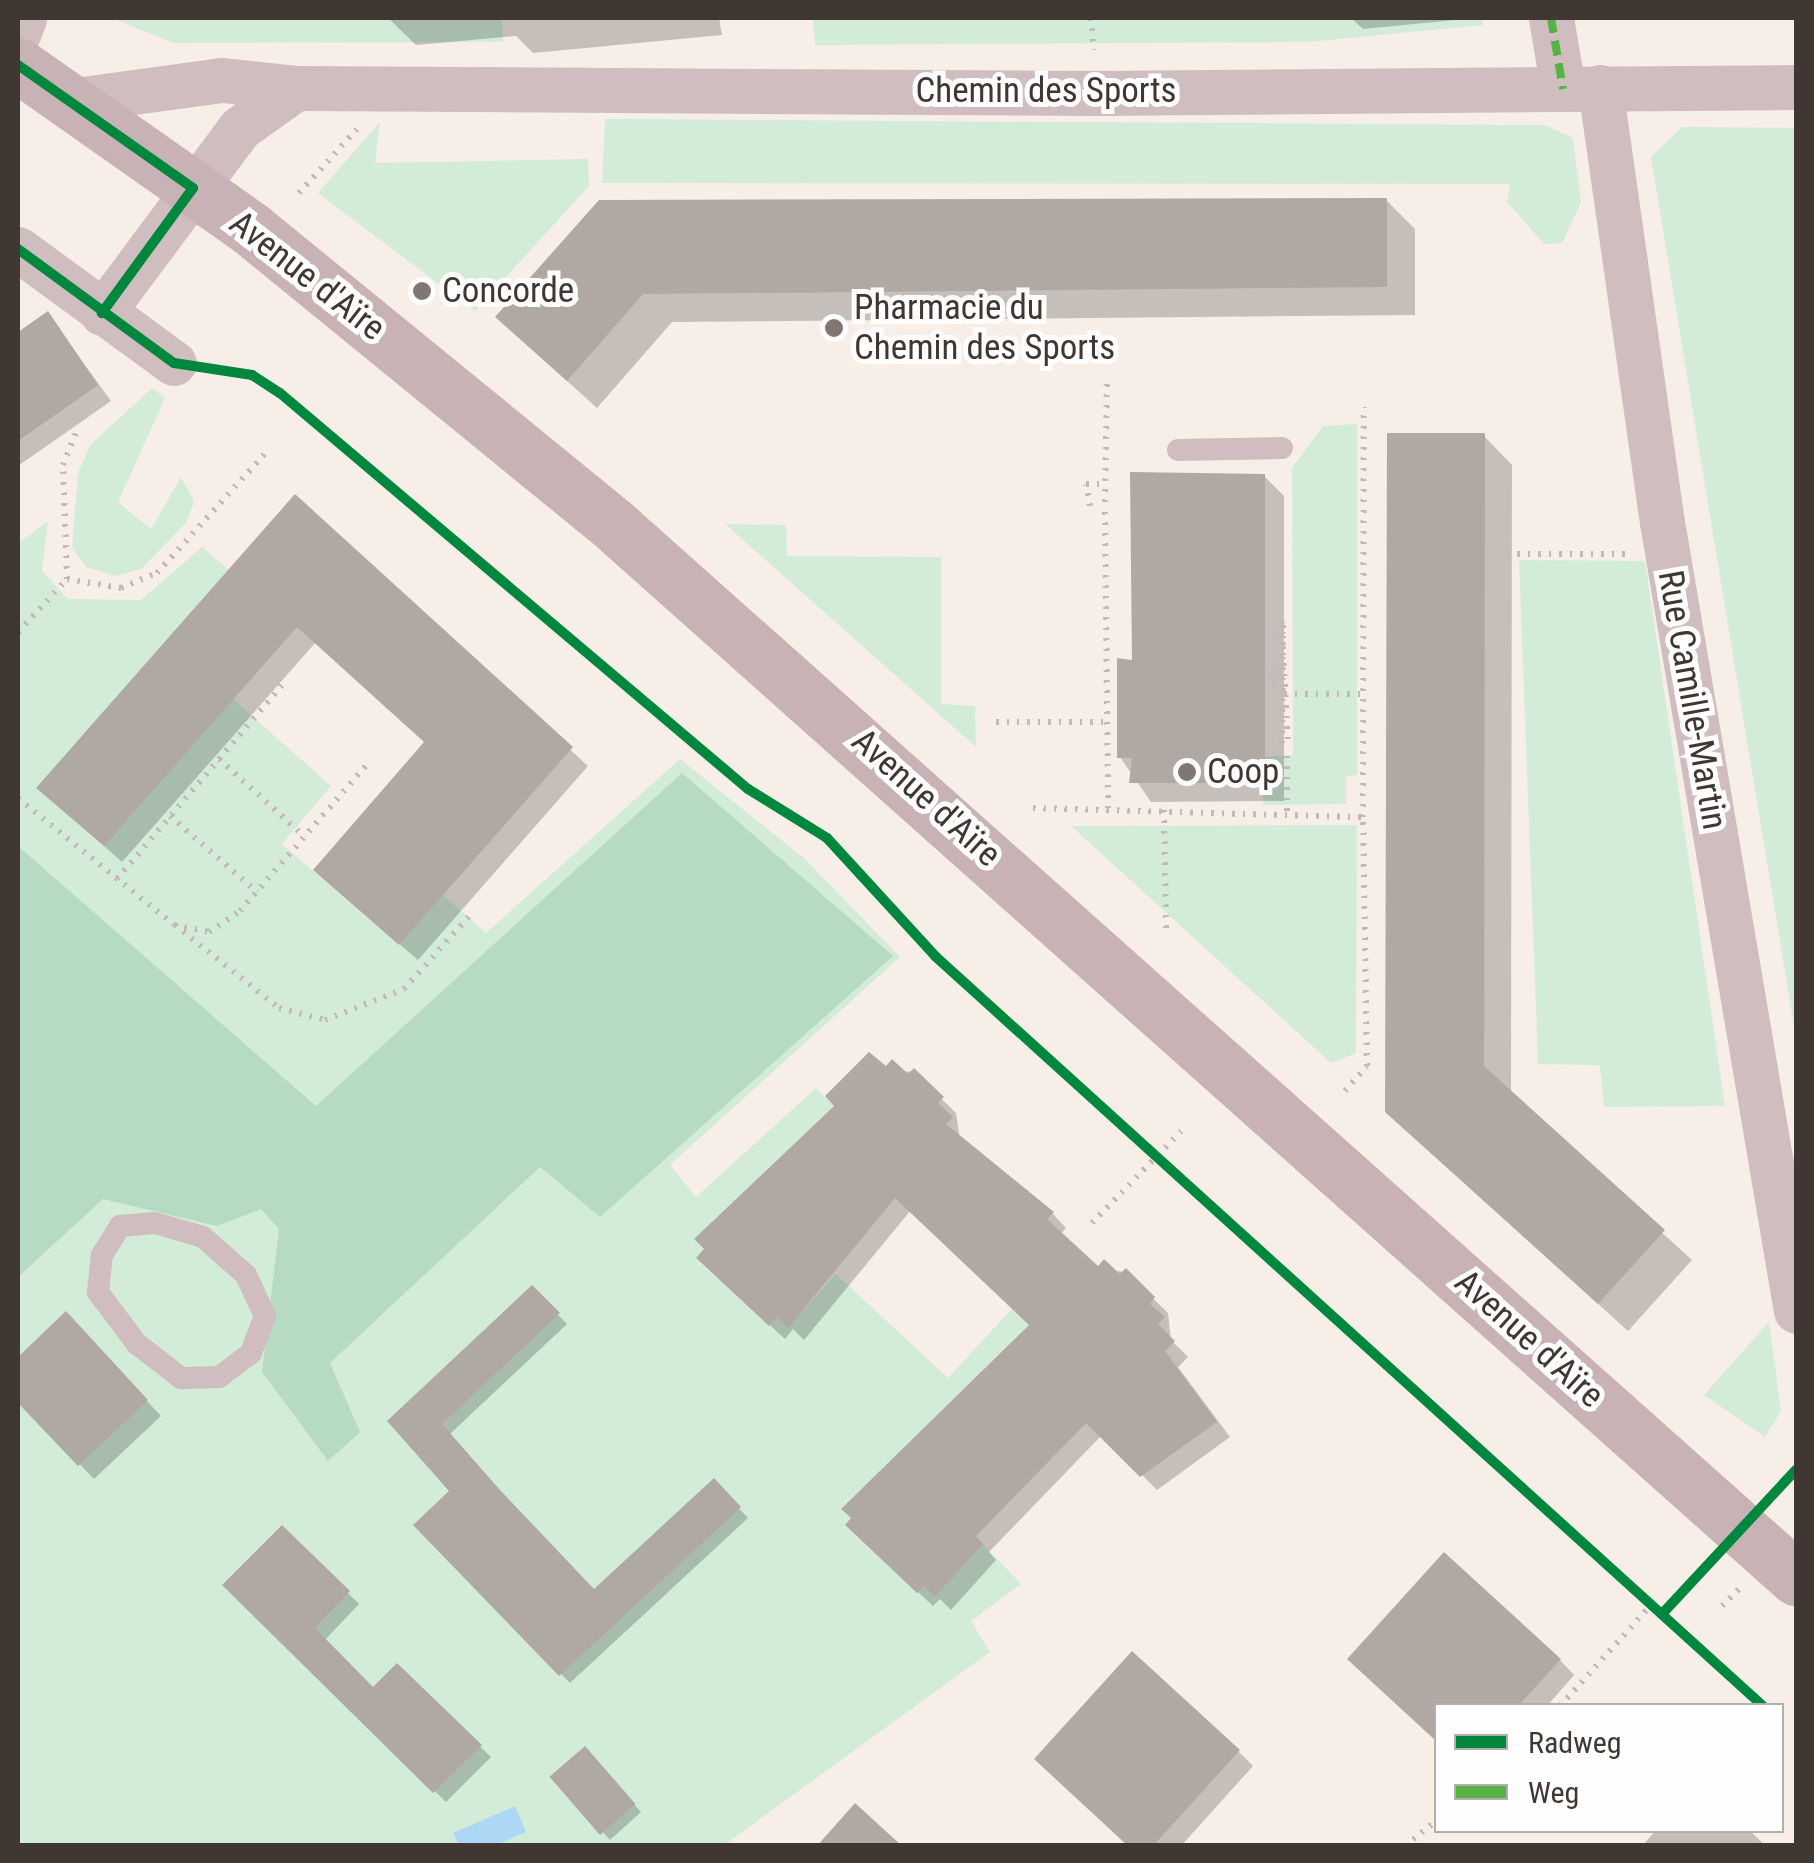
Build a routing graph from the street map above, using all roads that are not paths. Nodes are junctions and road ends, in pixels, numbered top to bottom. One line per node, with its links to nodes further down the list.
1 (24, 18): 3 (street)
2 (1551, 18): 7 (street, Rue Camille-Martin)
3 (18, 34)
4 (18, 65): 8 (main road, Avenue d'Aïre)
5 (1796, 87): 7 (street, Chemin des Sports)
6 (296, 88): 7 (street, Chemin des Sports); 8 (street, Chemin des Sports); 9 (street)
7 (1582, 88): 15 (street, Rue Camille-Martin)
8 (68, 101): 9 (main road, Avenue d'Aïre)
9 (194, 188): 11 (street); 17 (main road, Avenue d'Aïre)
10 (18, 248): 11 (street)
11 (102, 313): 12 (street)
12 (174, 363)
13 (1282, 448): 14 (lane)
14 (1178, 450)
15 (1796, 1310)
16 (265, 1316): 16 (lane)
17 (1796, 1578)

